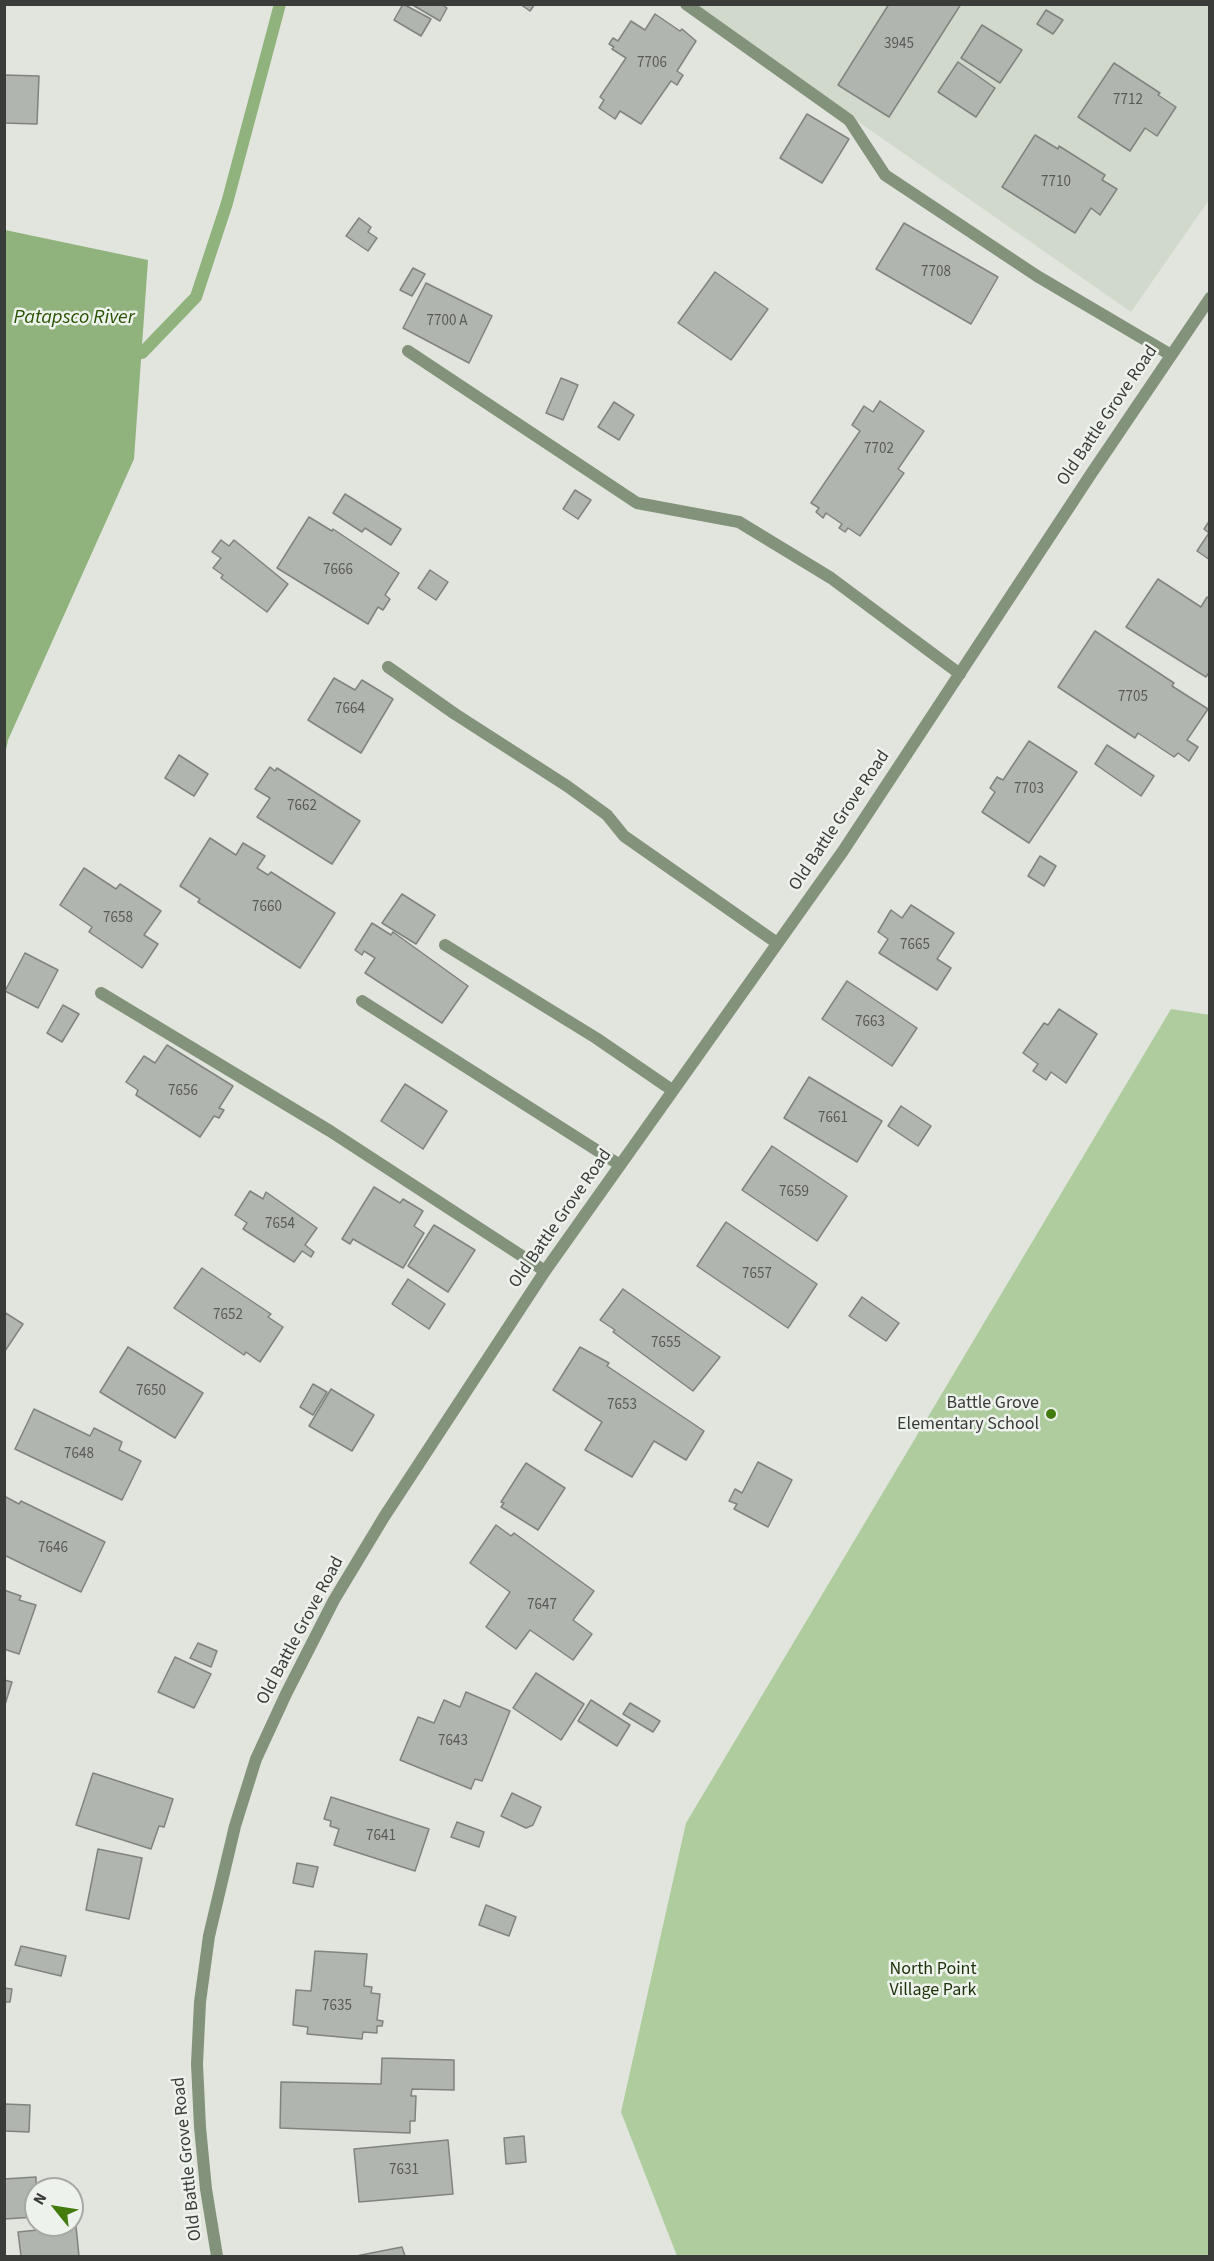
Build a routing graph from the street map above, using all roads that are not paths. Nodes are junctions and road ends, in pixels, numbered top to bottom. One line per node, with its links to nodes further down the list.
1 (686, 4): 4 (street)
2 (1209, 298): 4 (street, Old Battle Grove Road)
3 (408, 351): 6 (street)
4 (1171, 355): 6 (street, Old Battle Grove Road)
5 (388, 667): 7 (street)
6 (960, 674): 7 (street, Old Battle Grove Road)
7 (777, 943): 11 (street, Old Battle Grove Road)
8 (446, 945): 11 (street)
9 (101, 993): 13 (street)
10 (362, 1001): 12 (street)
11 (672, 1090): 12 (street, Old Battle Grove Road)
12 (620, 1165): 13 (street, Old Battle Grove Road)
13 (545, 1271): 14 (street, Old Battle Grove Road)
14 (217, 2256)

